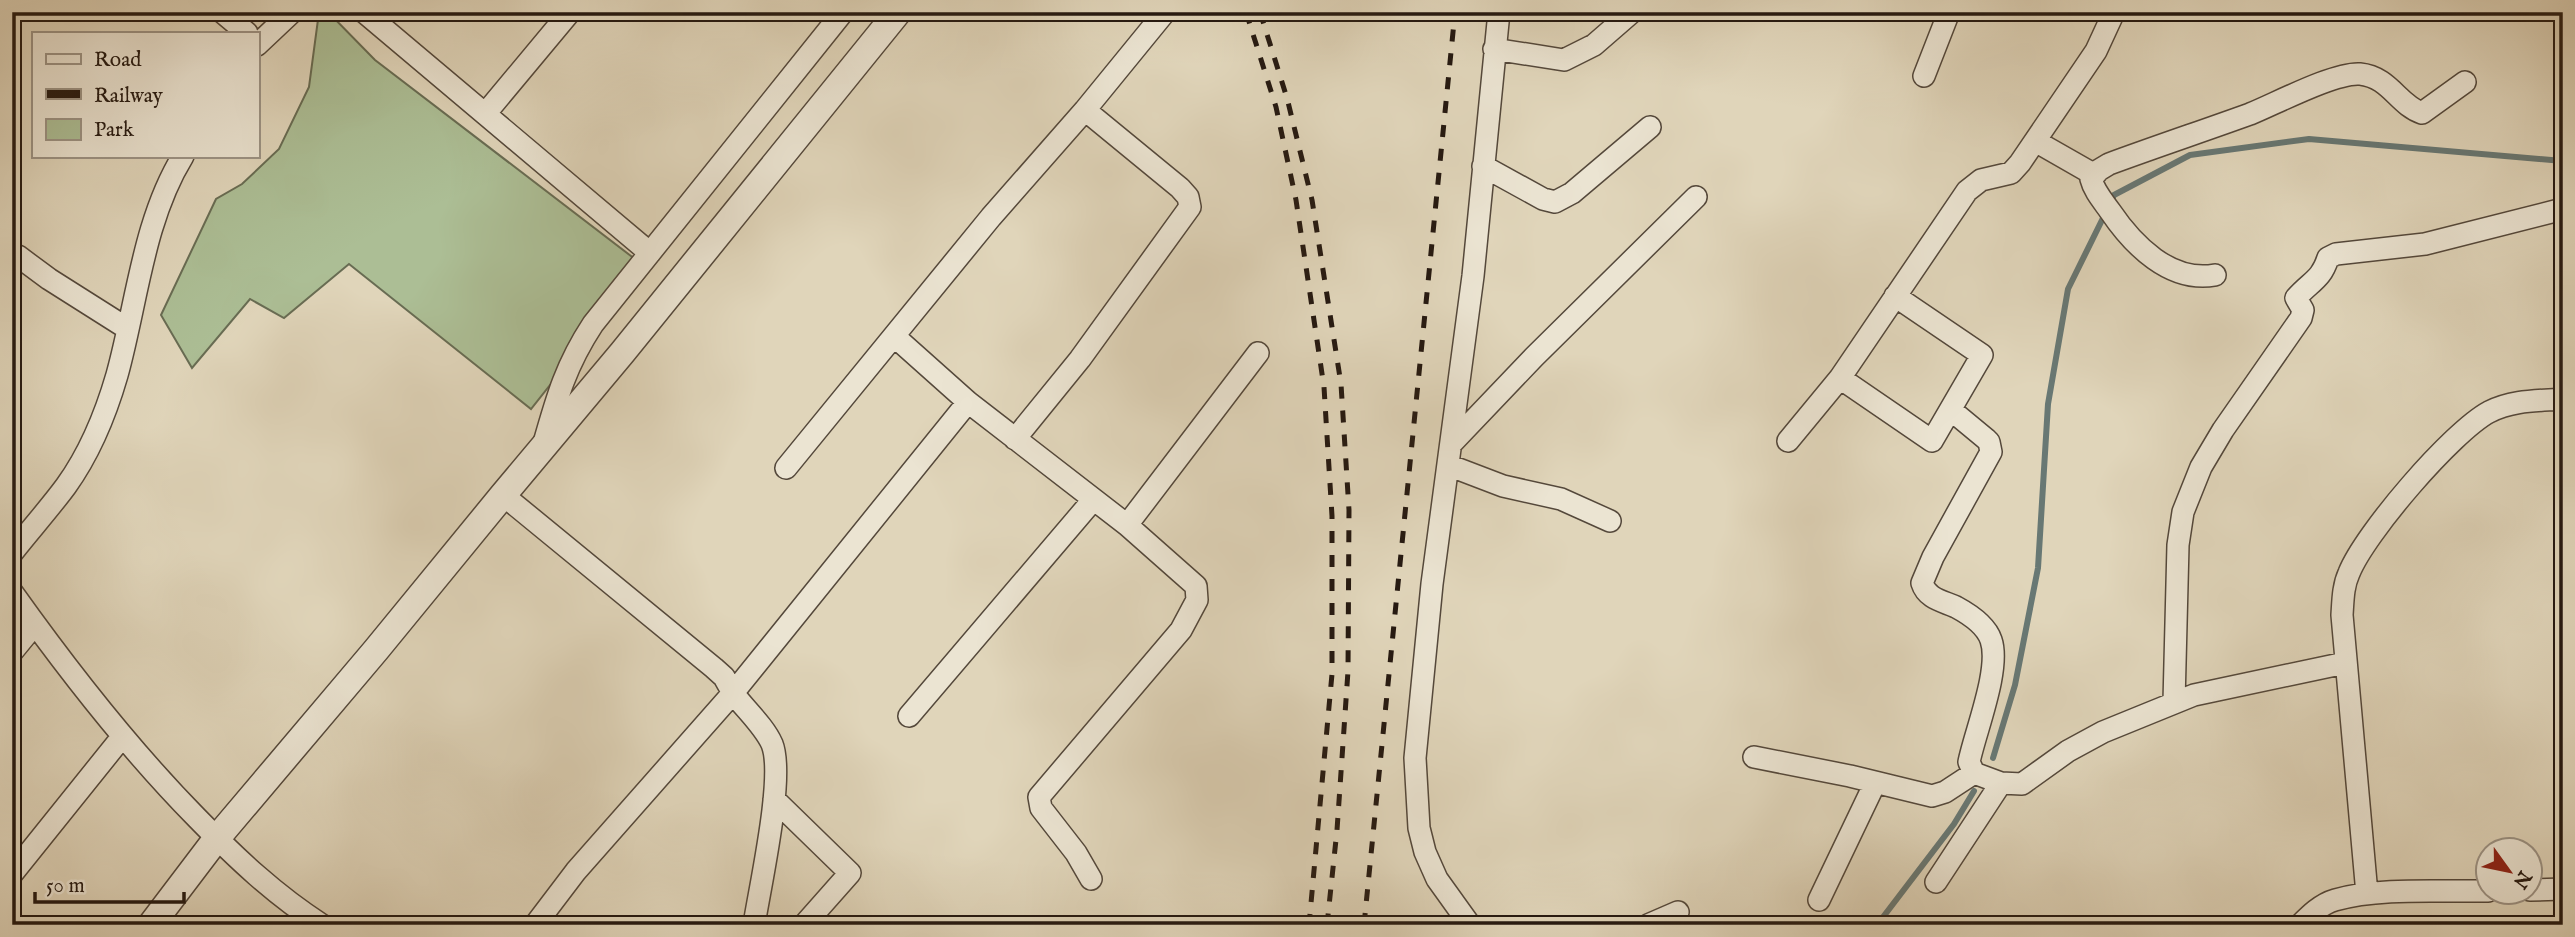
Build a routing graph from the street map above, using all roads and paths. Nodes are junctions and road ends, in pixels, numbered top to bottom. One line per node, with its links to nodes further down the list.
1 (222, 12): 12 (street)
2 (292, 12): 13 (street)
3 (364, 12): 18 (street)
4 (570, 12): 18 (street)
5 (843, 12): 26 (street)
6 (898, 12): 39 (street)
7 (1165, 12): 17 (street)
8 (1499, 12): 14 (street)
9 (1632, 12): 14 (street)
10 (1949, 12): 15 (street)
11 (2114, 12): 20 (street)
12 (245, 32)
13 (259, 38)
14 (1494, 49): 22 (street)
15 (1924, 76)
16 (2465, 82): 23 (street)
17 (1086, 110): 31 (street); 37 (street)
18 (485, 114): 26 (street)
19 (1650, 127): 22 (street)
20 (2035, 141): 23 (street); 29 (street)
21 (182, 158): 30 (street)
22 (1483, 166): 40 (street)
23 (2095, 183): 28 (street)
24 (1696, 197): 40 (street)
25 (2563, 209): 52 (street)
26 (650, 253): 39 (street)
27 (12, 255): 30 (street)
28 (2214, 275)
29 (1895, 296): 33 (street); 36 (street)
30 (128, 329): 46 (street)
31 (894, 336): 35 (street); 41 (street)
32 (1258, 353): 45 (street)
33 (1840, 378): 36 (street); 38 (street)
34 (2563, 399): 50 (street)
35 (968, 402): 37 (street); 51 (street)
36 (1951, 410): 56 (street)
37 (1015, 439): 43 (street)
38 (1788, 441)
39 (543, 447): 42 (street)
40 (1450, 454): 44 (street); 75 (street)
41 (786, 468)
42 (502, 495): 51 (street); 60 (street)
43 (1093, 500): 45 (street); 53 (street)
44 (1610, 521)
45 (1127, 526): 62 (street)
46 (12, 553)
47 (12, 592): 48 (street)
48 (35, 624): 49 (street); 54 (street)
49 (12, 652)
50 (2345, 663): 52 (street); 67 (street)
51 (733, 693): 59 (street); 72 (street)
52 (2174, 702): 58 (street)
53 (909, 716)
54 (122, 737): 60 (street); 61 (street)
55 (1754, 757): 57 (street)
56 (1974, 773): 57 (street); 58 (street)
57 (1875, 783): 68 (street)
58 (2001, 783): 63 (street)
59 (774, 799): 73 (street); 74 (street)
60 (217, 838): 70 (street); 71 (street)
61 (16, 863)
62 (1091, 879)
63 (1936, 881)
64 (2544, 890): 65 (street)
65 (2563, 890)
66 (2474, 891): 67 (street)
67 (2367, 894): 77 (street)
68 (1819, 900)
69 (1678, 912): 76 (street)
70 (151, 925)
71 (322, 925)
72 (535, 925)
73 (754, 925)
74 (804, 925)
75 (1470, 925)
76 (1648, 925)
77 (2300, 925)

